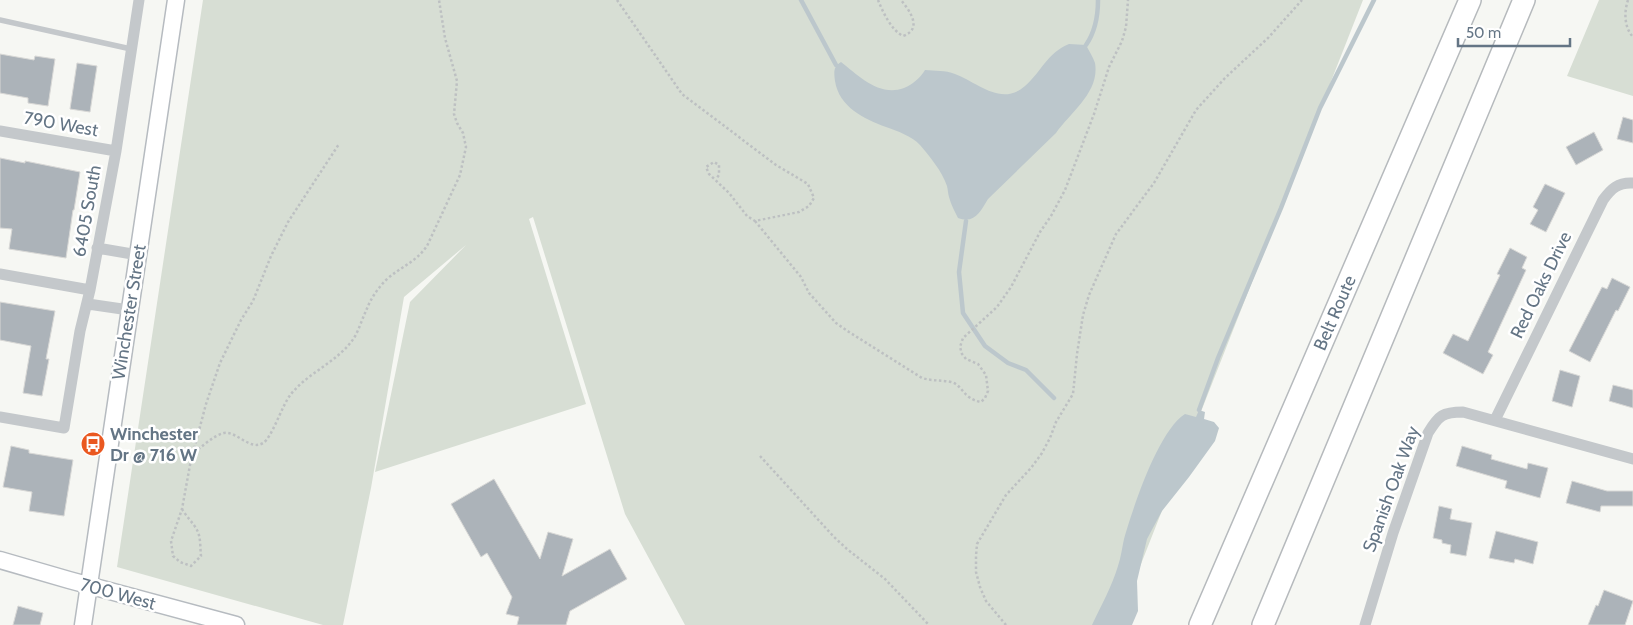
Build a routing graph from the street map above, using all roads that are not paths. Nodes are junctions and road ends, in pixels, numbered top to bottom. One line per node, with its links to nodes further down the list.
1 (139, 0): 6 (street, 6405 South)
2 (176, 0): 11 (main road, Winchester Street)
3 (1470, 0): 23 (highway, Belt Route)
4 (1524, 0): 24 (highway)
5 (0, 20): 6 (lane)
6 (131, 49): 8 (street, 6405 South)
7 (0, 131): 8 (street, 790 West)
8 (116, 151): 10 (street, 6405 South)
9 (1633, 183): 17 (street, Red Oaks Drive)
10 (97, 248): 11 (street); 13 (street, 6405 South)
11 (138, 254): 15 (main road, Winchester Street)
12 (0, 274): 13 (street)
13 (90, 290): 14 (street, 6405 South)
14 (88, 304): 15 (street); 16 (street, 6405 South)
15 (129, 310): 20 (main road, Winchester Street)
16 (0, 417)
17 (1495, 420): 18 (street, Spanish Oak Way); 25 (street, Spanish Oak Way)
18 (1633, 459)
19 (0, 560): 20 (main road, 700 West)
20 (88, 585): 21 (main road, Winchester Street); 22 (main road, 700 West)
21 (83, 625)
22 (236, 625)
23 (1200, 625)
24 (1263, 625)
25 (1365, 625)

